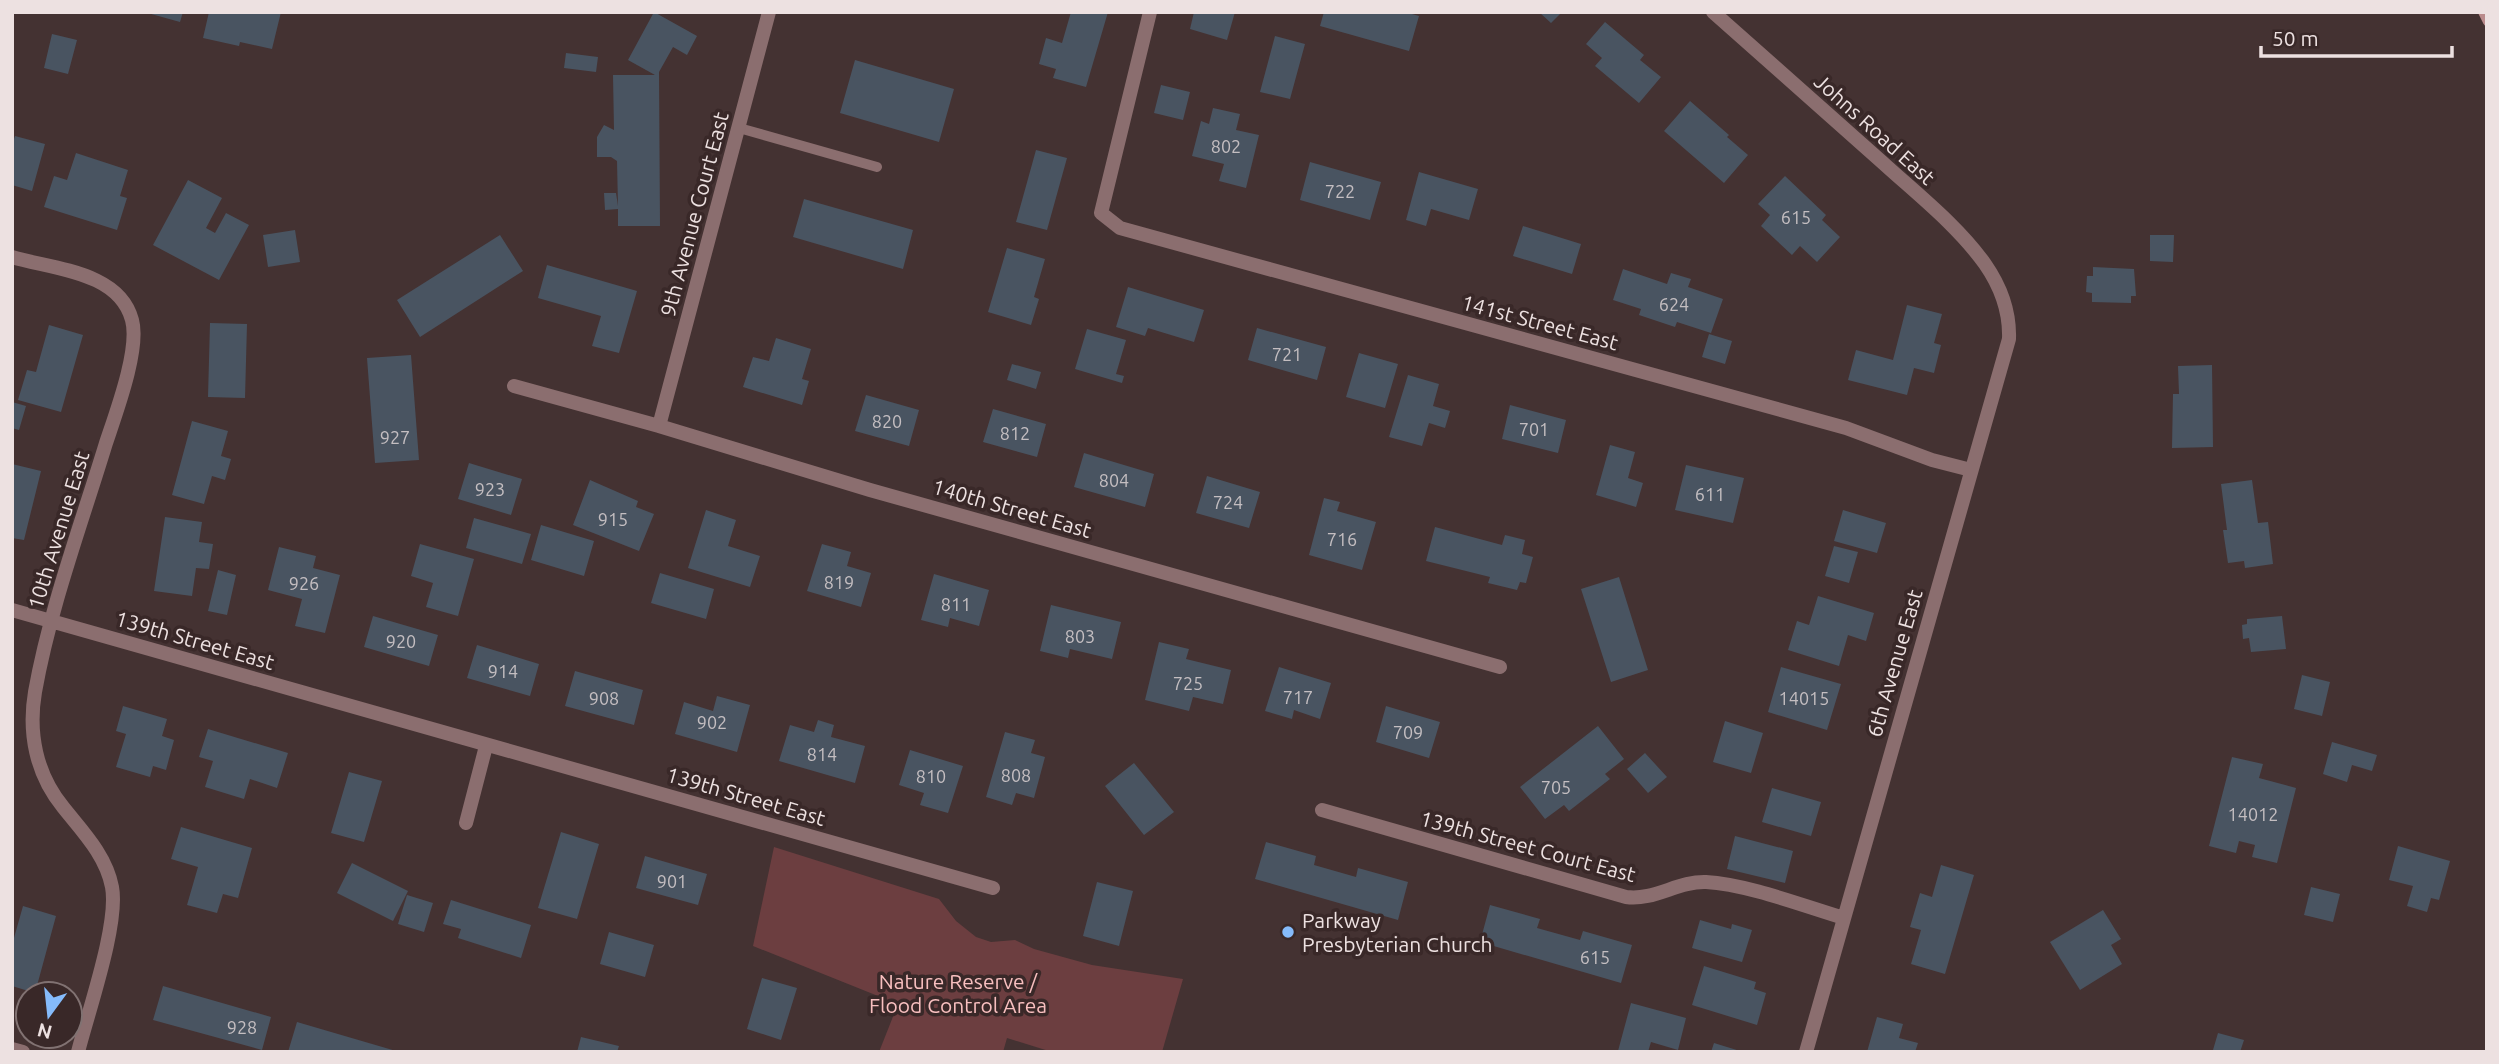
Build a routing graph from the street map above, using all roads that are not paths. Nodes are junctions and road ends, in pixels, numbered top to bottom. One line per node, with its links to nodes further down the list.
1 (769, 12): 4 (street, 9th Avenue Court East)
2 (1150, 12): 10 (street, 141st Street East)
3 (1713, 12): 7 (street, Johns Road East)
4 (739, 128): 5 (lane); 9 (street, 9th Avenue Court East)
5 (877, 167)
6 (12, 257): 12 (street, 10th Avenue East)
7 (1998, 286): 10 (street, 6th Avenue East)
8 (514, 386): 9 (street, 140th Street East)
9 (659, 426): 13 (street, 140th Street East)
10 (1971, 470): 18 (street, 6th Avenue East)
11 (12, 610): 12 (street, 139th Street East)
12 (52, 621): 14 (street, 139th Street East); 21 (street, 10th Avenue East)
13 (1500, 667)
14 (486, 746): 16 (street); 17 (street, 139th Street East)
15 (1322, 810): 18 (street, 139th Street Court East)
16 (466, 823)
17 (993, 888)
18 (1844, 918): 22 (street, 6th Avenue East)
19 (12, 1049): 20 (street)
20 (23, 1052)
21 (78, 1052)
22 (1806, 1052)

